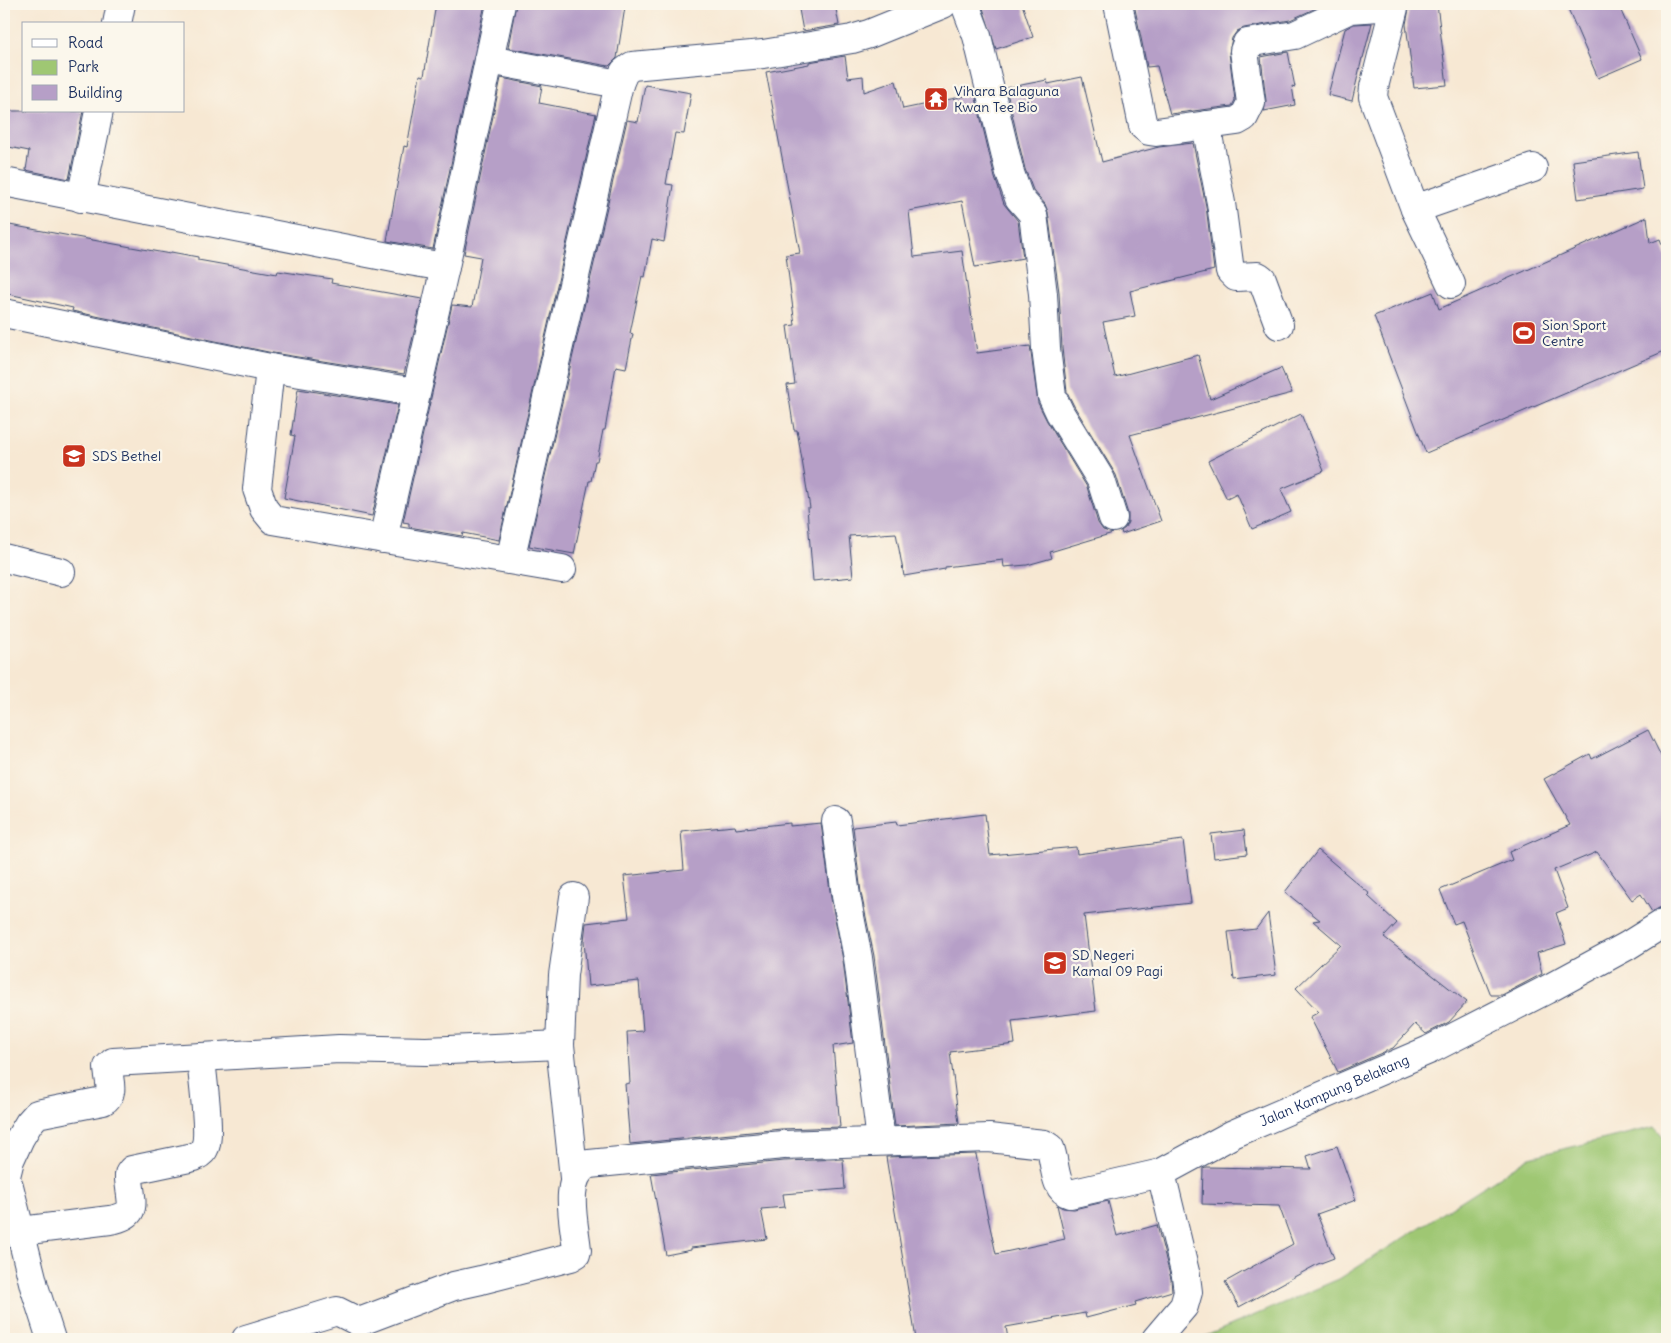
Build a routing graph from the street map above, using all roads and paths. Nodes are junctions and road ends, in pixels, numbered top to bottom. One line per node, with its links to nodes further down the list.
1 (121, 4): 7 (street)
2 (501, 4): 8 (street)
3 (943, 4): 9 (street)
4 (965, 4): 22 (street)
5 (1118, 4): 11 (street)
6 (1394, 5): 11 (street); 15 (street)
7 (117, 22)
8 (489, 60): 9 (street); 16 (street)
9 (619, 84): 25 (street)
10 (99, 112): 14 (street)
11 (1206, 125): 19 (street)
12 (1533, 168): 15 (street)
13 (4, 182): 14 (street)
14 (81, 198): 16 (street)
15 (1415, 209): 17 (street)
16 (445, 267): 21 (street)
17 (1451, 284)
18 (4, 313): 20 (street)
19 (1280, 325)
20 (270, 368): 21 (street); 23 (street)
21 (415, 392): 23 (street)
22 (1113, 518)
23 (382, 539): 25 (street)
24 (4, 558): 27 (street)
25 (510, 560): 26 (street)
26 (562, 569)
27 (60, 572)
28 (836, 821): 33 (street)
29 (574, 897): 31 (street)
30 (1667, 921): 34 (street, Jalan Kampung Belakang)
31 (560, 1045): 32 (street); 35 (street)
32 (201, 1057): 36 (street); 37 (street)
33 (881, 1141): 34 (street, Jalan Kampung Belakang); 35 (street)
34 (1161, 1173): 40 (street)
35 (574, 1178): 39 (street)
36 (4, 1184): 37 (street)
37 (21, 1231): 38 (street)
38 (51, 1339)
39 (246, 1339)
40 (1156, 1339)

